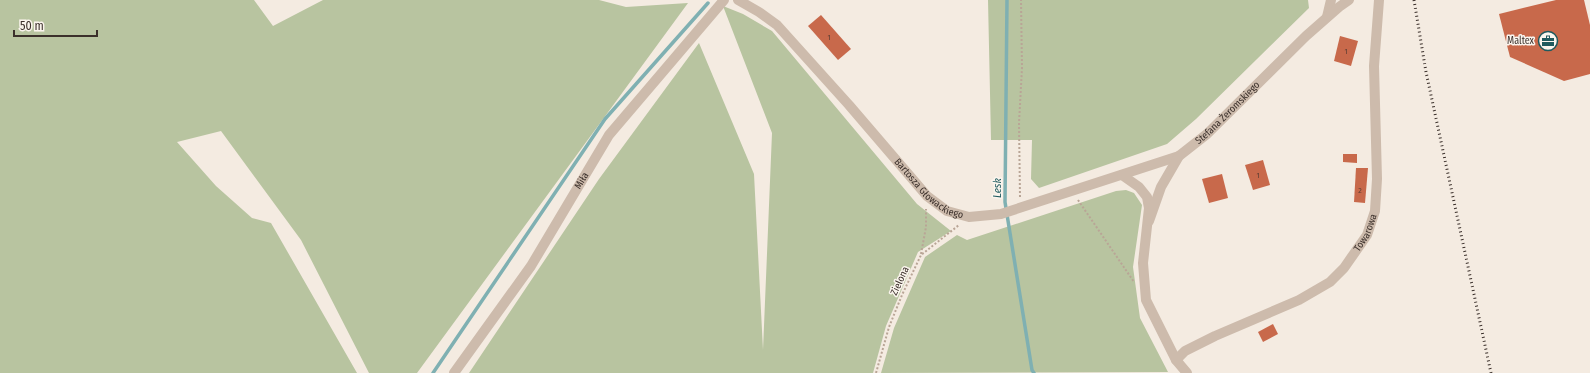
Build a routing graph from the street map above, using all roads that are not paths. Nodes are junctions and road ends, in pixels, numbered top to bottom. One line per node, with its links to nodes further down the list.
1 (724, 0): 11 (street, Miła)
2 (738, 0): 8 (street, Bartosza Głowackiego)
3 (1331, 0): 6 (street)
4 (1349, 0): 6 (street, Stefana Żeromskiego)
5 (1379, 0): 10 (street, Towarowa)
6 (1327, 17): 7 (street, Stefana Żeromskiego)
7 (1179, 156): 8 (street, Bartosza Głowackiego); 9 (street, Stefana Żeromskiego)
8 (1122, 175): 9 (street, Stefana Żeromskiego)
9 (1149, 221): 10 (street, Stefana Żeromskiego)
10 (1176, 360): 12 (street, Stefana Żeromskiego)
11 (454, 373)
12 (1187, 373)

